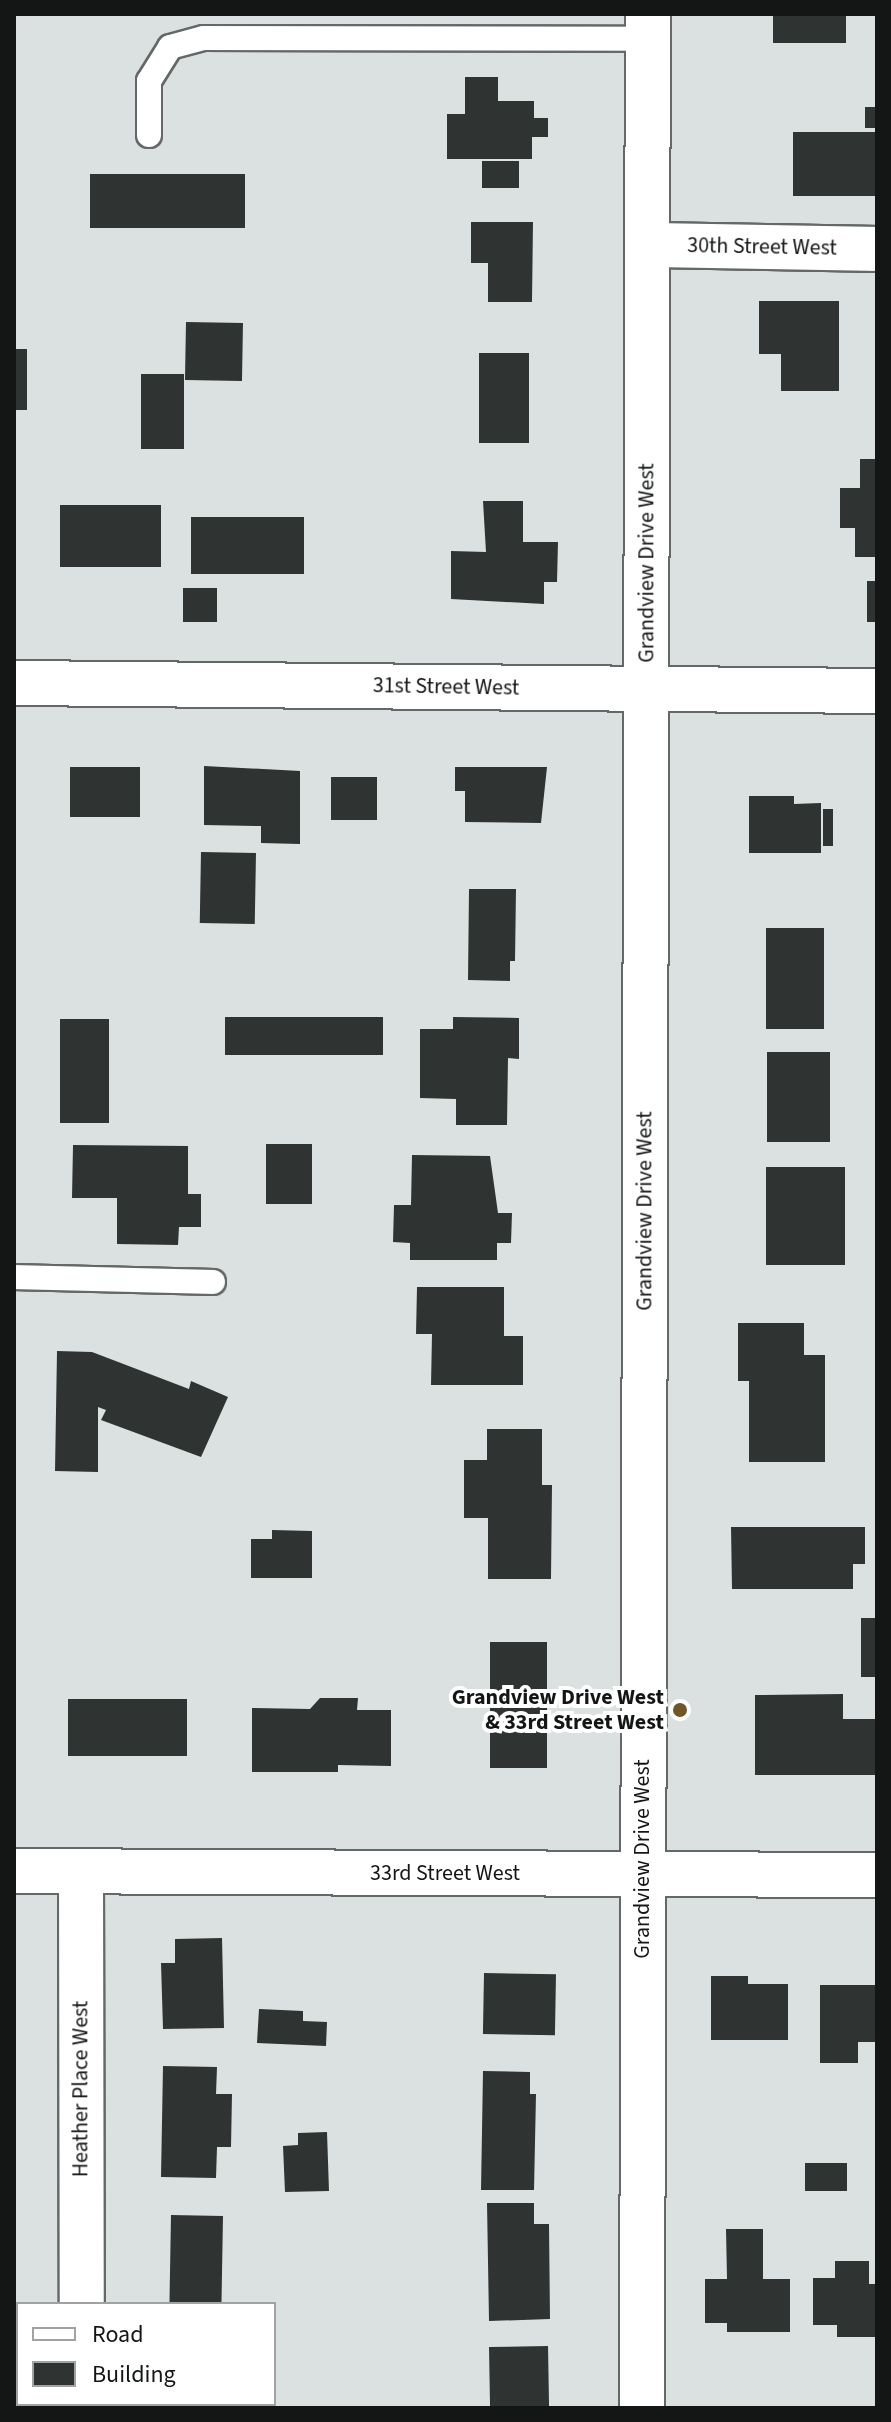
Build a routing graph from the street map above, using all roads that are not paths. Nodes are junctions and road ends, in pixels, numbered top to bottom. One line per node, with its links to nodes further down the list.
1 (648, 26): 2 (lane); 3 (street, Grandview Drive West)
2 (149, 135)
3 (648, 245): 4 (street, 30th Street West); 6 (street, Grandview Drive West)
4 (877, 249)
5 (14, 683): 6 (street, 31st Street West)
6 (646, 689): 7 (street, 31st Street West); 12 (street, Grandview Drive West)
7 (877, 691)
8 (14, 1277): 9 (lane)
9 (213, 1282)
10 (14, 1871): 11 (street, 33rd Street West)
11 (81, 1873): 12 (street, 33rd Street West); 14 (street, Heather Place West)
12 (643, 1874): 13 (street, 33rd Street West); 15 (street, Grandview Drive West)
13 (877, 1875)
14 (82, 2302)
15 (642, 2408)

